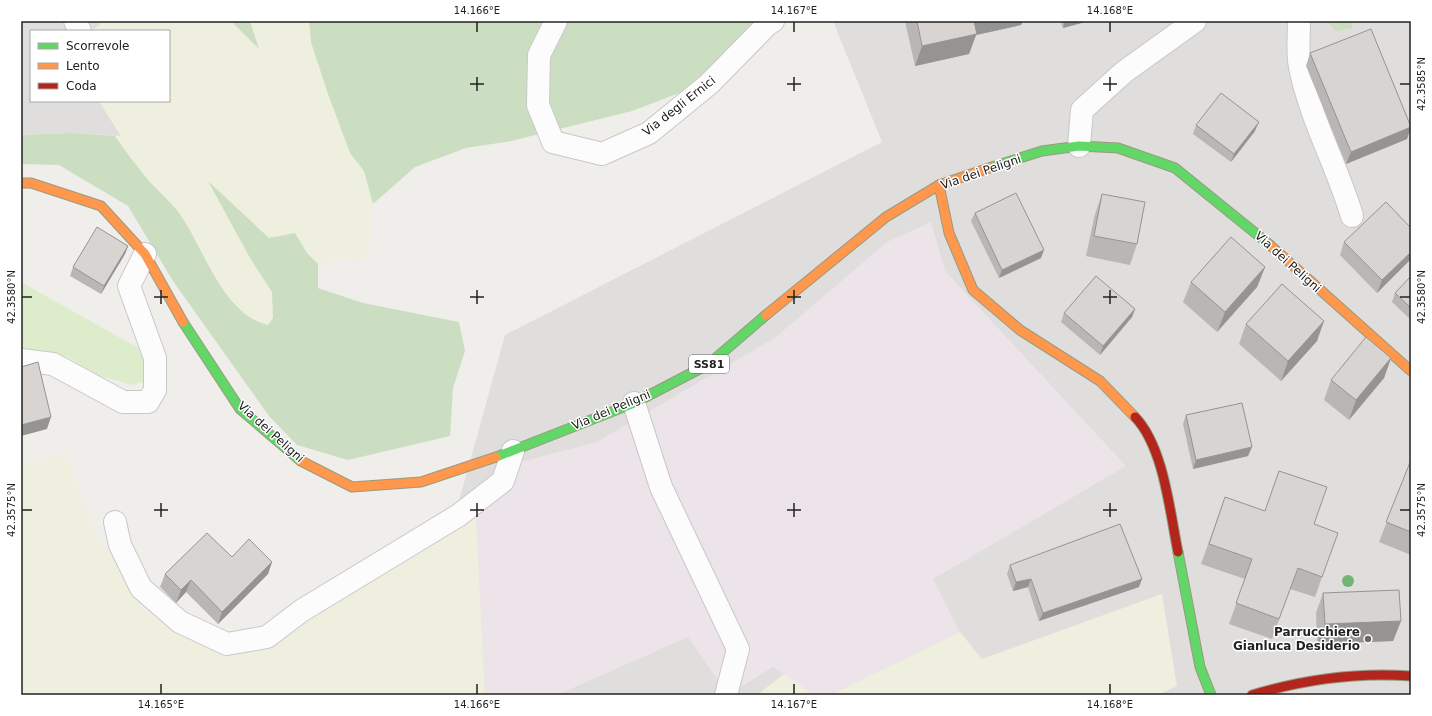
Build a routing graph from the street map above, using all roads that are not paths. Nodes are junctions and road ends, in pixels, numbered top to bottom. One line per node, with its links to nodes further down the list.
1 (74, 21): 6 (street)
2 (556, 21): 3 (street, Via degli Ernici)
3 (773, 21)
4 (1195, 21): 7 (street)
5 (1299, 21): 10 (street)
6 (79, 30)
7 (1079, 146): 9 (main road, Via dei Peligni / SS81); 13 (main road, Via dei Peligni / SS81)
8 (21, 183): 11 (main road, Via dei Peligni / SS81)
9 (939, 185): 14 (main road, Via dei Peligni / SS81); 19 (main road)
10 (1352, 216)
11 (145, 254): 12 (street); 15 (main road, Via dei Peligni / SS81)
12 (21, 360)
13 (1411, 371)
14 (634, 403): 15 (main road, Via dei Peligni / SS81); 18 (street)
15 (513, 452): 16 (street)
16 (115, 522)
17 (1411, 676): 20 (main road)
18 (726, 695)
19 (1211, 695)
20 (1252, 695)

